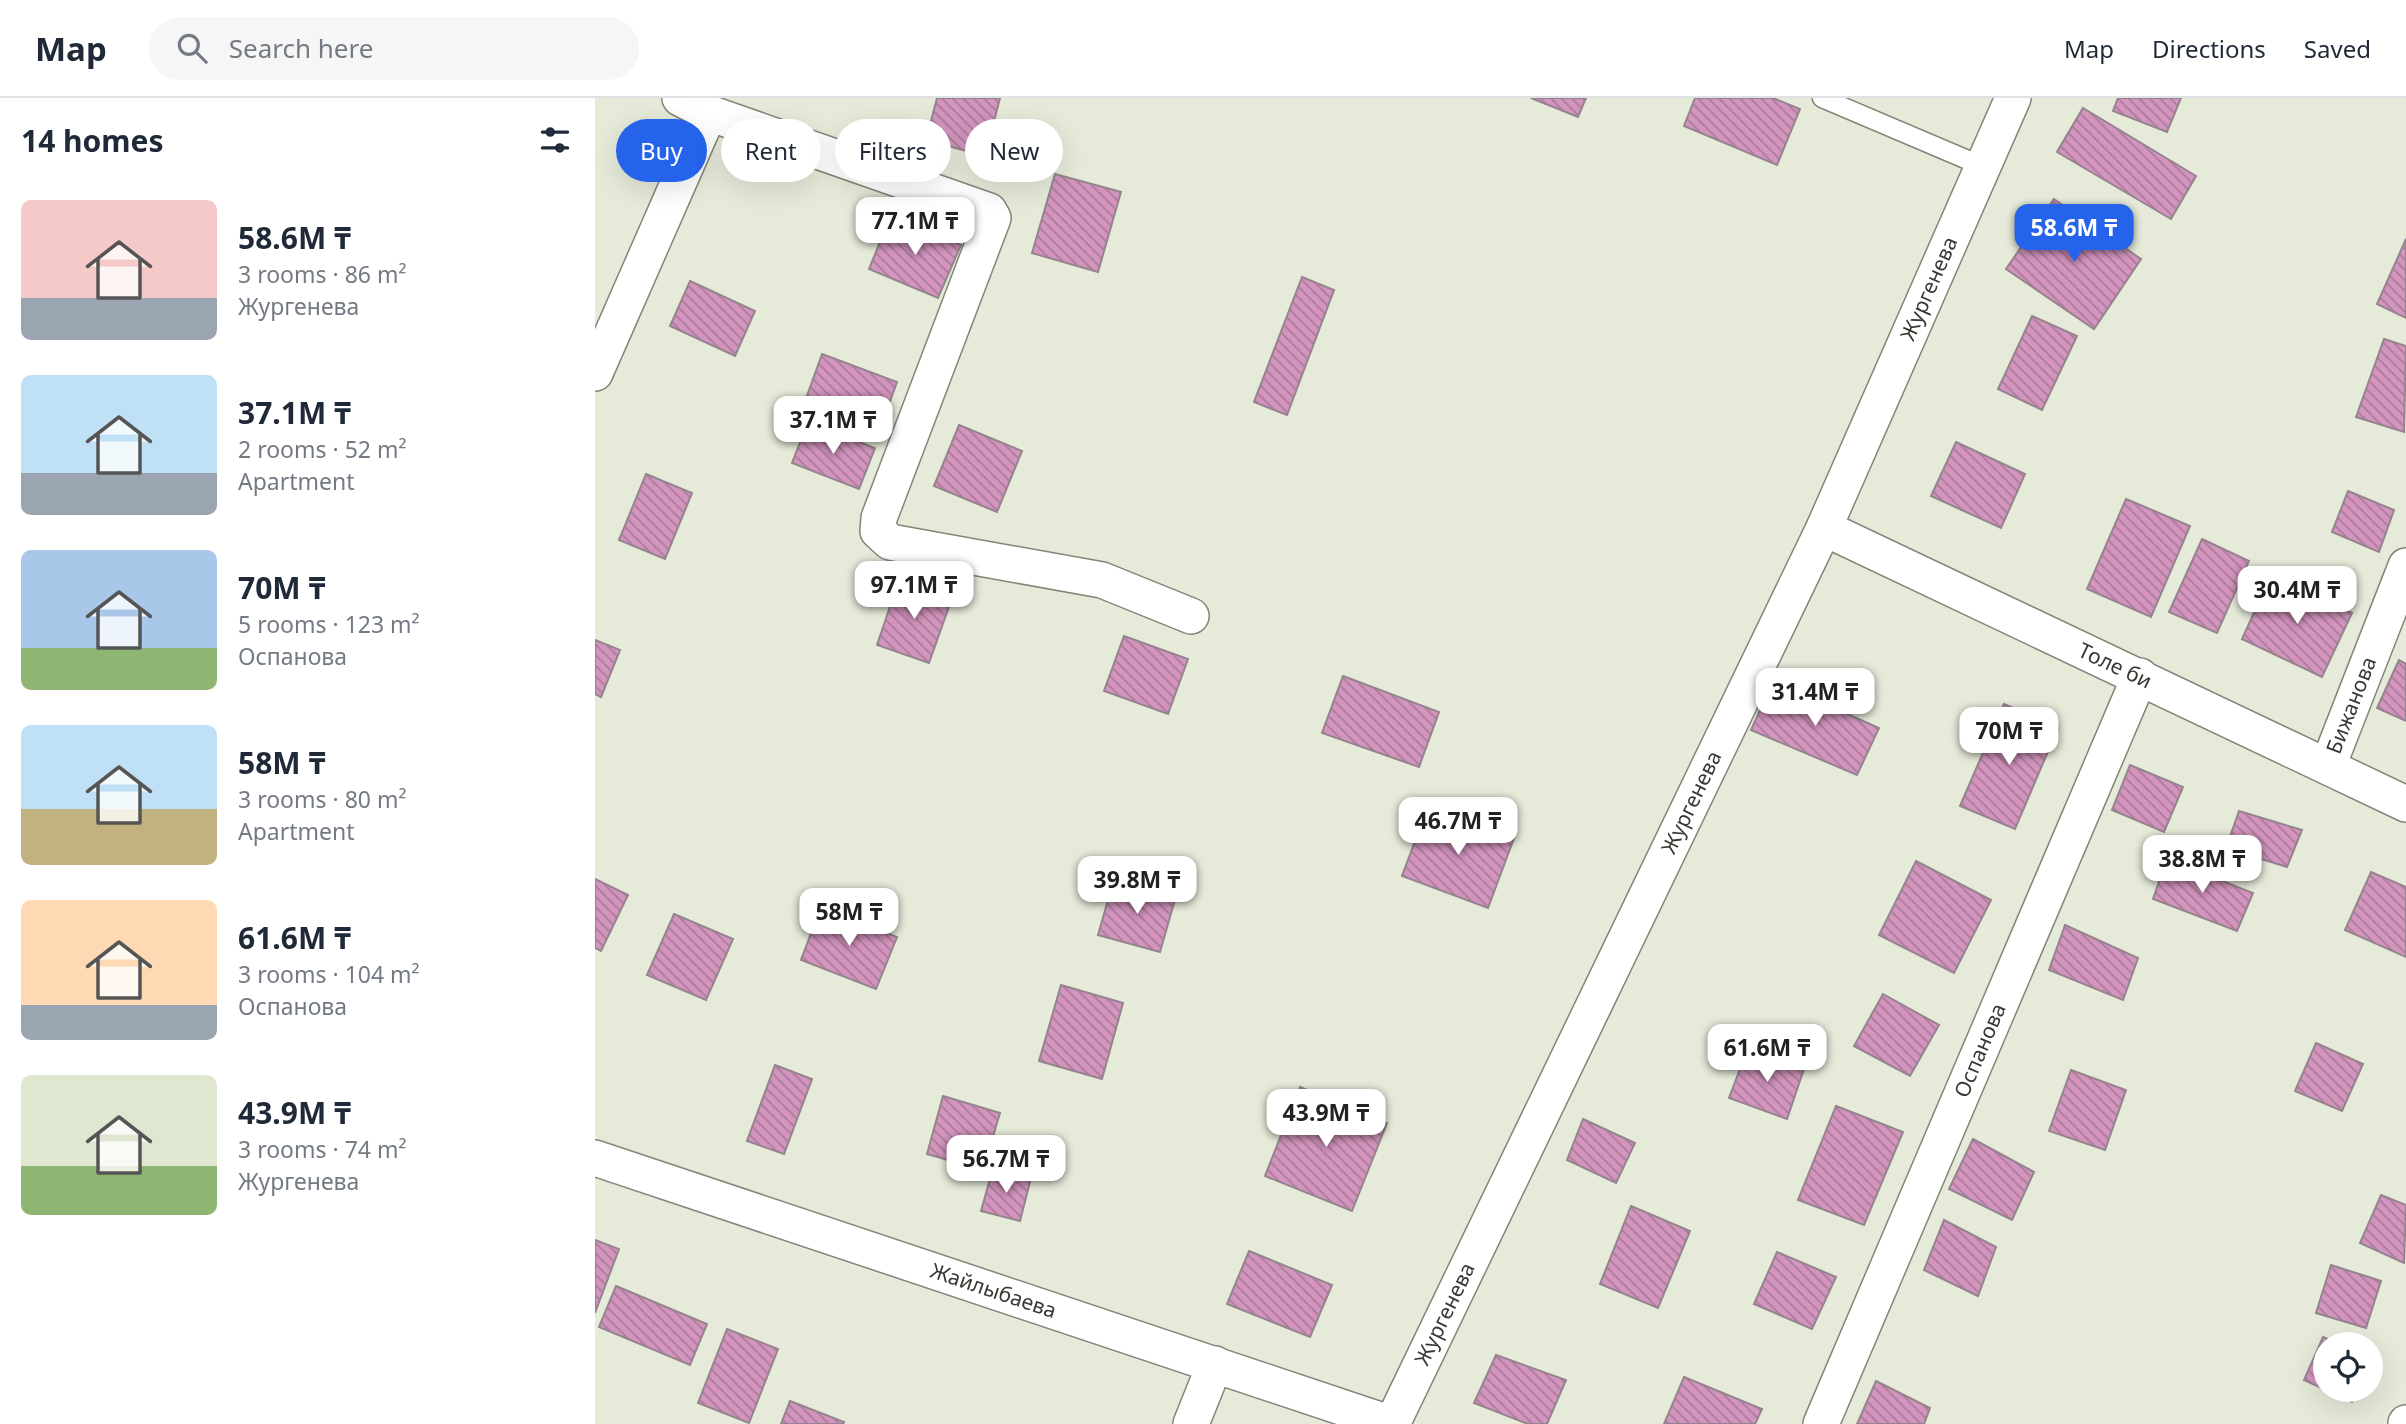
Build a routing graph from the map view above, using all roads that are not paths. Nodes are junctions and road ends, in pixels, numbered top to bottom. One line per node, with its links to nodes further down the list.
1 (1822, 98): 4 (lane)
2 (2013, 98): 4 (street, Жургенева)
3 (694, 105): 5 (street); 8 (street)
4 (1982, 166): 6 (street, Жургенева)
5 (595, 373)
6 (1824, 528): 9 (street, Толе би); 15 (street, Жургенева)
7 (2406, 566): 10 (street, Бижанова)
8 (1191, 617)
9 (2140, 676): 10 (street, Толе би); 16 (street, Оспанова)
10 (2328, 766): 11 (street, Толе би)
11 (2406, 804)
12 (595, 1158): 13 (street, Жайлыбаева)
13 (1215, 1364): 14 (street); 15 (street, Жайлыбаева)
14 (1191, 1424)
15 (1392, 1424)
16 (1821, 1424)

